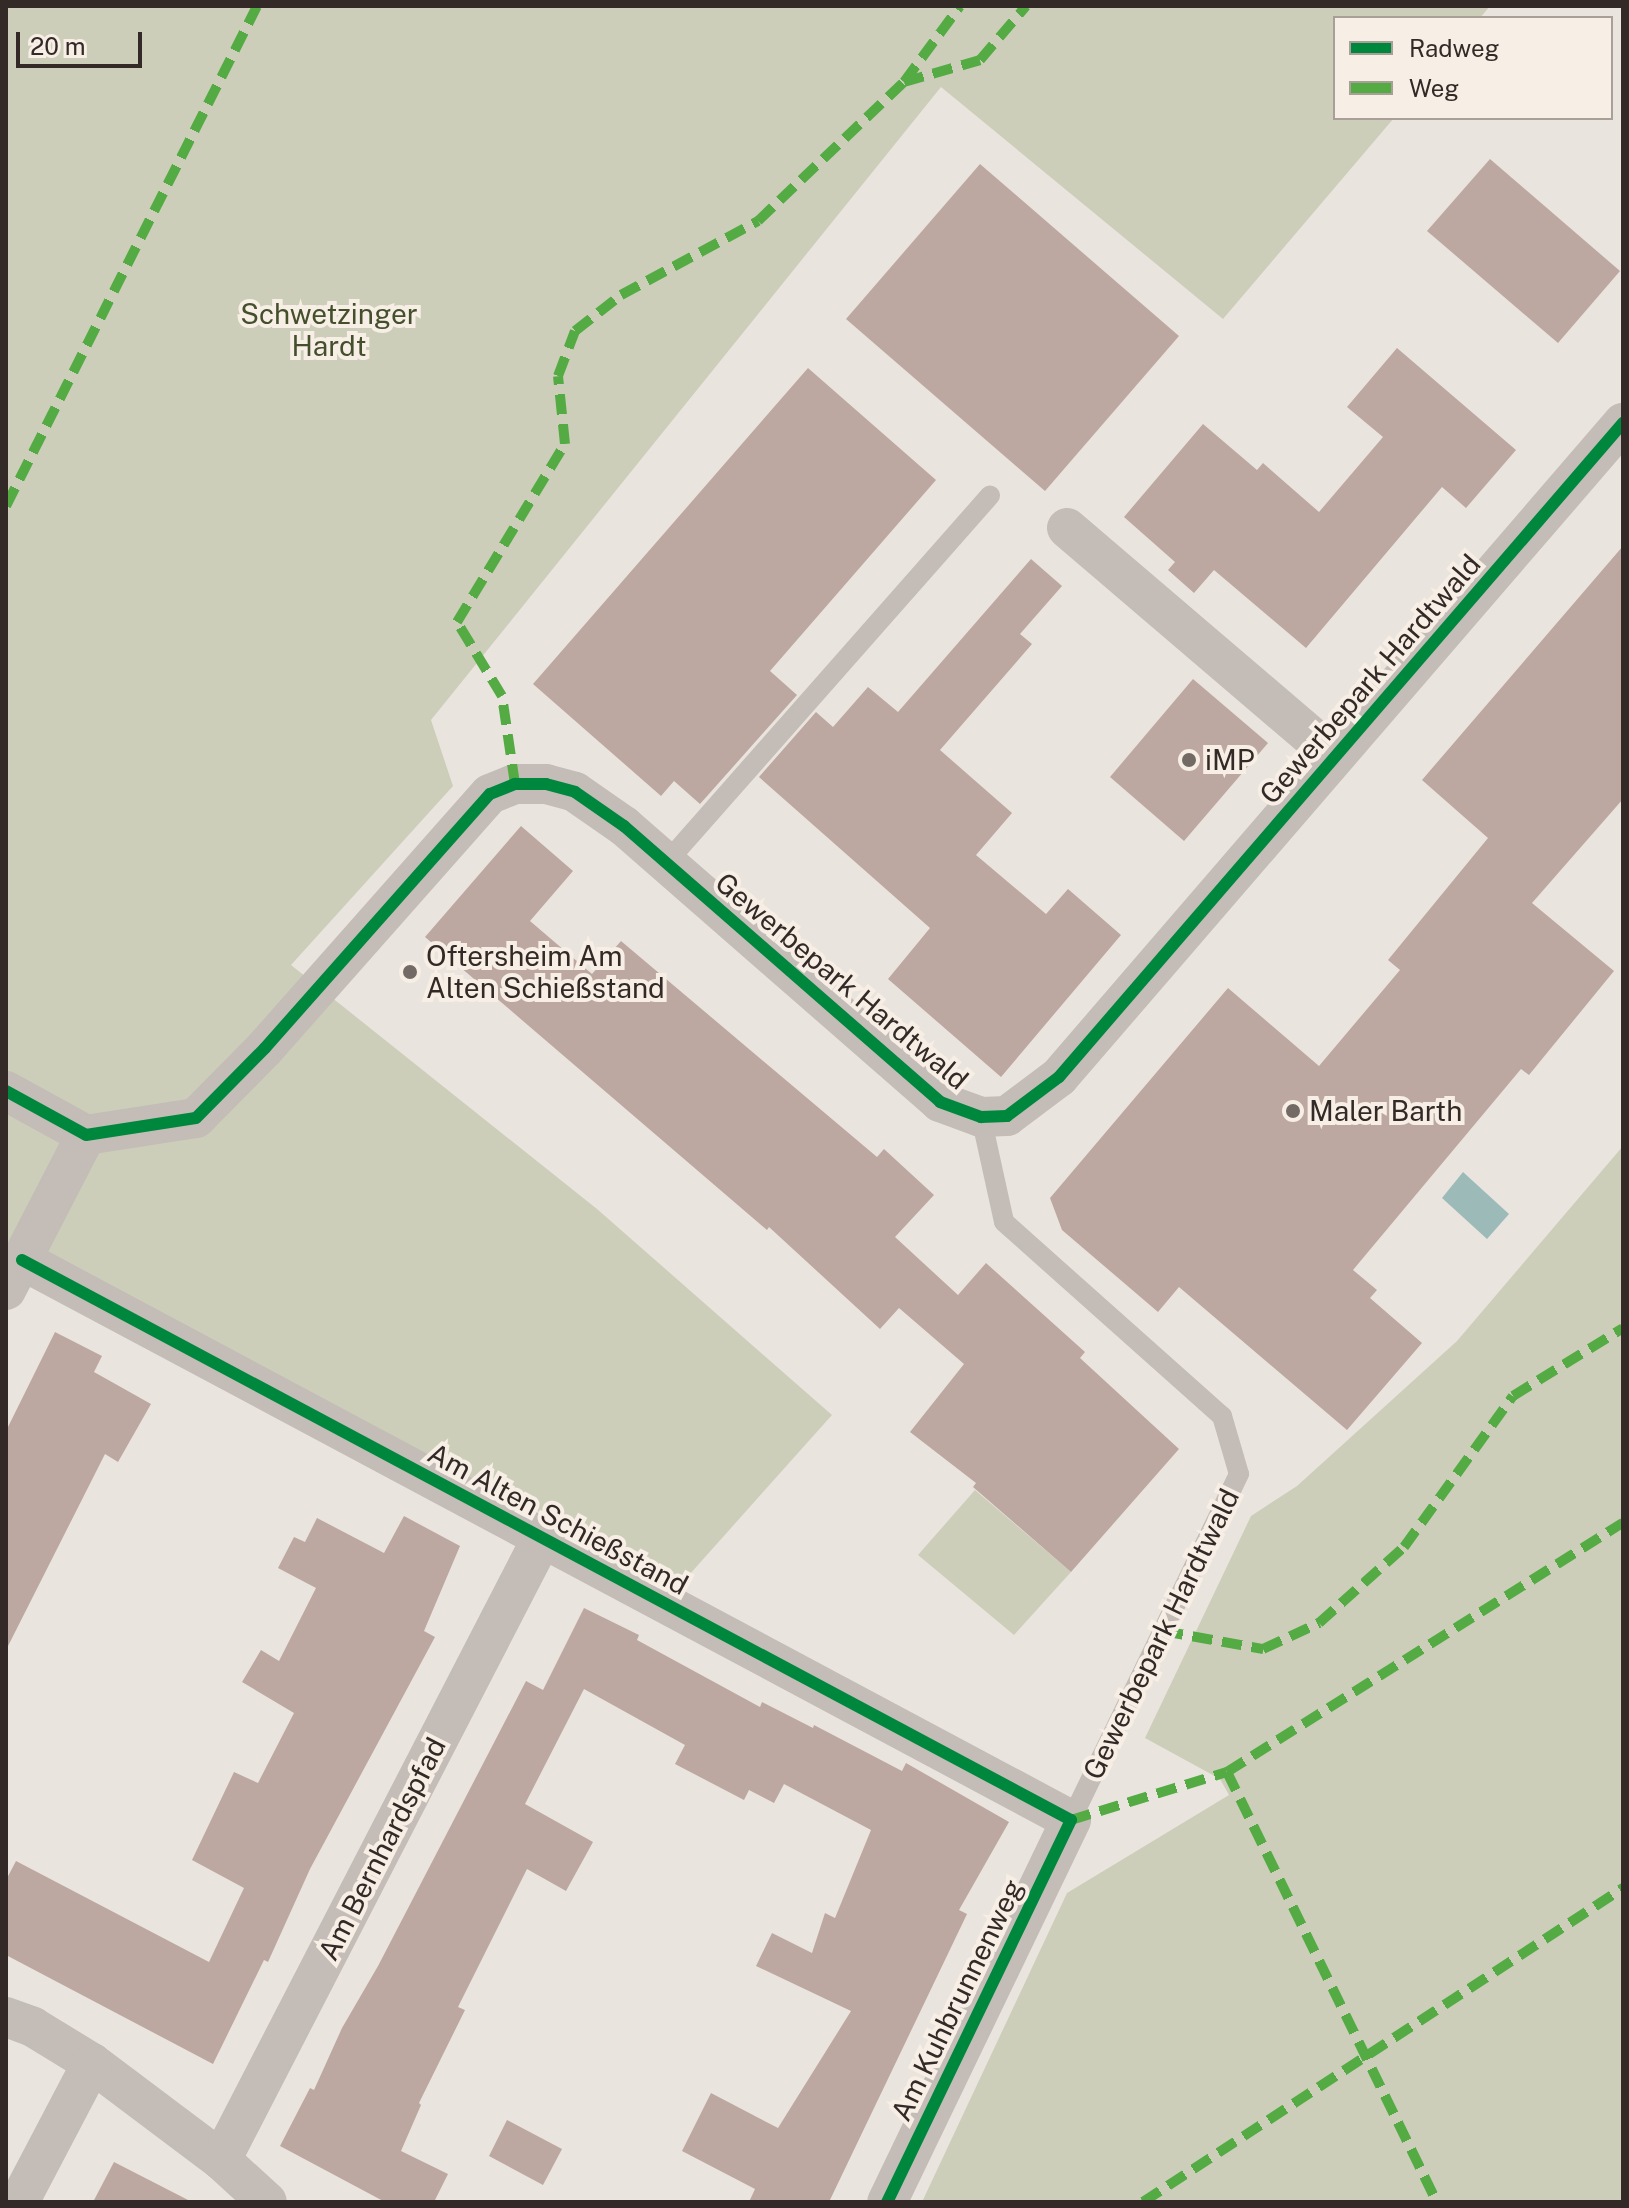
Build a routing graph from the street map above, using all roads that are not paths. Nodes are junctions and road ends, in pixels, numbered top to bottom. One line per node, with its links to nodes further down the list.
1 (1623, 423): 4 (street, Gewerbepark Hardtwald)
2 (990, 495): 5 (lane)
3 (1067, 528): 4 (street, Gewerbepark Hardtwald)
4 (1334, 756): 7 (street, Gewerbepark Hardtwald)
5 (666, 863): 7 (street, Gewerbepark Hardtwald); 8 (street, Gewerbepark Hardtwald)
6 (6, 1091): 8 (street)
7 (981, 1117): 11 (lane, Gewerbepark Hardtwald)
8 (86, 1135): 9 (street)
9 (11, 1267): 10 (street, Am Alten Schießstand)
10 (542, 1538): 11 (street, Am Alten Schießstand); 14 (street, Am Bernhardspfad)
11 (1071, 1820): 17 (street, Am Kuhbrunnenweg)
12 (6, 2017): 13 (street)
13 (92, 2063): 14 (street); 15 (street)
14 (221, 2160): 16 (street)
15 (19, 2202)
16 (267, 2202)
17 (887, 2202)

